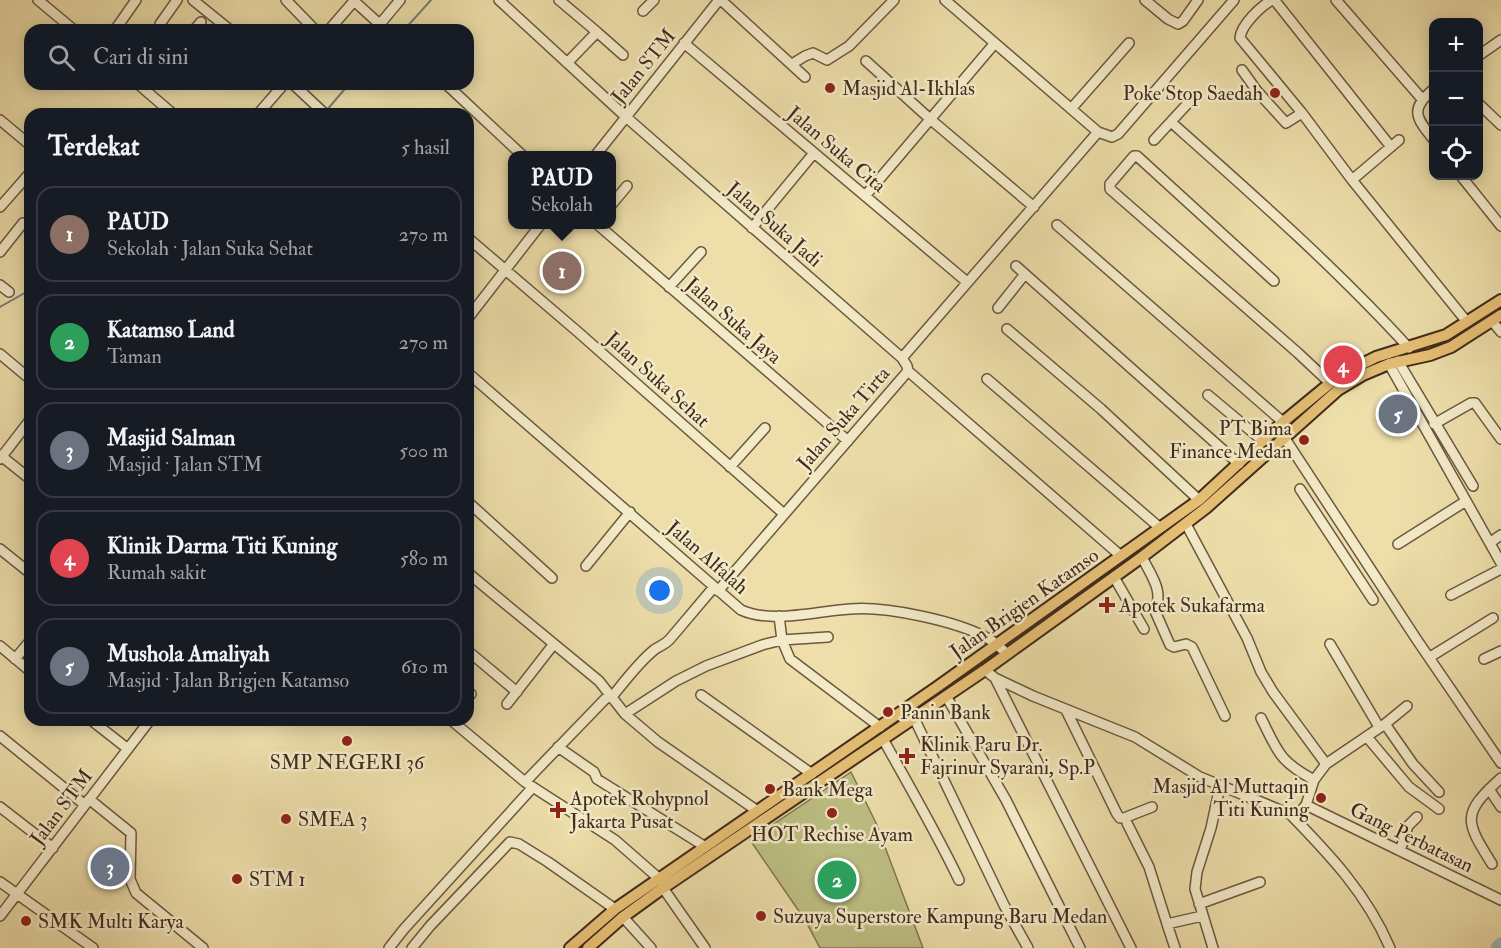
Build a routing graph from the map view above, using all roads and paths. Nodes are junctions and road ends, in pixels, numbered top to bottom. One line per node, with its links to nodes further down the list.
1 (38, 0): 20 (street)
2 (136, 0): 21 (street)
3 (177, 0): 22 (street)
4 (193, 0): 23 (street)
5 (286, 0): 24 (street)
6 (400, 0): 27 (street)
7 (500, 0): 36 (street, Jalan Suka Jadi)
8 (560, 0): 28 (street)
9 (654, 0): 19 (street)
10 (720, 0): 30 (street, Jalan STM); 37 (street)
11 (894, 0): 37 (street)
12 (945, 0): 31 (street)
13 (1146, 0): 14 (street)
14 (1198, 0)
15 (1234, 0): 60 (street)
16 (1272, 0): 54 (street); 65 (street)
17 (1336, 0): 45 (street)
18 (353, 1): 25 (street); 26 (street)
19 (643, 11)
20 (67, 24)
21 (119, 24)
22 (160, 24)
23 (223, 24)
24 (309, 24)
25 (334, 24)
26 (380, 24)
27 (385, 24)
28 (597, 32): 34 (street); 36 (street)
29 (1501, 40): 33 (street)
30 (684, 43): 55 (street, Jalan STM); 68 (street, Jalan Suka Cita)
31 (995, 43): 52 (street); 56 (street)
32 (1129, 43): 52 (street)
33 (1483, 53)
34 (624, 55)
35 (866, 60): 56 (street)
36 (567, 63): 55 (street, Jalan Suka Jadi)
37 (792, 64): 39 (street)
38 (1242, 70): 54 (street)
39 (805, 77)
40 (148, 90): 48 (street)
41 (279, 90): 49 (street)
42 (299, 90): 50 (street)
43 (452, 90): 51 (street)
44 (1429, 93): 45 (street)
45 (1422, 99): 61 (street)
46 (1190, 101): 58 (street)
47 (1483, 107): 59 (street)
48 (167, 108)
49 (263, 108)
50 (318, 108)
51 (472, 108)
52 (1071, 109): 60 (street)
53 (474, 110): 66 (street)
54 (1302, 113): 70 (street)
55 (626, 117): 67 (street, Jalan STM); 80 (street, Jalan Suka Jadi)
56 (930, 119): 73 (street); 76 (street)
57 (0, 120): 62 (street)
58 (1171, 122): 63 (street); 101 (street)
59 (1501, 125)
60 (1098, 132): 76 (street, Jalan Suka Tirta)
61 (1429, 133)
62 (24, 140)
63 (1154, 140)
64 (1399, 140): 65 (street)
65 (1390, 147): 70 (street)
66 (519, 151)
67 (599, 151)
68 (814, 153): 73 (street, Jalan Suka Cita); 80 (street)
69 (24, 180): 75 (street)
70 (1352, 180): 98 (street)
71 (1464, 180): 79 (street)
72 (627, 186): 74 (street)
73 (865, 195): 90 (street, Jalan Suka Cita)
74 (616, 199)
75 (0, 207)
76 (1034, 207): 90 (street, Jalan Suka Tirta)
77 (23, 223): 84 (street)
78 (1058, 225): 111 (street)
79 (1501, 226)
80 (752, 228): 103 (street, Jalan Suka Jadi)
81 (538, 229): 87 (street)
82 (602, 229): 92 (street, Jalan Suka Jaya)
83 (474, 243): 87 (street, Jalan Suka Sehat)
84 (0, 252)
85 (701, 252): 92 (street)
86 (1016, 266): 88 (street)
87 (507, 270): 96 (street); 121 (street, Jalan Suka Sehat)
88 (1025, 274): 95 (street); 120 (street)
89 (1274, 281): 109 (street)
90 (967, 282): 103 (street, Jalan Suka Tirta)
91 (0, 285): 93 (street)
92 (669, 287): 117 (street, Jalan Suka Jaya)
93 (9, 292)
94 (1501, 300): 98 (main road, Jalan Brigjen Katamso)
95 (998, 308)
96 (474, 311)
97 (1497, 318): 100 (street); 104 (main road, Jalan Brigjen Katamso)
98 (1467, 322): 101 (main road, Jalan Brigjen Katamso)
99 (1006, 329): 126 (street)
100 (1501, 332)
101 (1409, 348): 109 (main road, Jalan Brigjen Katamso)
102 (0, 354): 106 (street)
103 (902, 358): 105 (street, Jalan Suka Tirta)
104 (1394, 362): 112 (street); 115 (main road, Jalan Brigjen Katamso); 127 (street)
105 (908, 371): 117 (street, Jalan Suka Tirta); 139 (street)
106 (24, 374)
107 (474, 378): 129 (street, Jalan Alfalah)
108 (987, 379): 133 (street)
109 (1330, 383): 111 (main road, Jalan Brigjen Katamso)
110 (1208, 395): 118 (street)
111 (1283, 423): 118 (main road, Jalan Brigjen Katamso)
112 (1434, 424): 116 (street); 124 (street)
113 (24, 428): 119 (street)
114 (765, 428): 121 (street)
115 (1284, 437): 123 (main road, Jalan Brigjen Katamso); 132 (street)
116 (1501, 439)
117 (848, 441): 130 (street, Jalan Suka Tirta)
118 (1263, 441): 120 (main road, Jalan Brigjen Katamso)
119 (1, 457): 122 (street)
120 (1239, 464): 123 (main road, Jalan Brigjen Katamso)
121 (729, 467): 130 (street, Jalan Suka Sehat)
122 (24, 474)
123 (1232, 478): 126 (main road, Jalan Brigjen Katamso); 131 (main road, Jalan Brigjen Katamso)
124 (1473, 486)
125 (1300, 489): 134 (street)
126 (1199, 500): 133 (main road, Jalan Brigjen Katamso)
127 (1466, 501): 136 (street); 137 (street)
128 (474, 507): 147 (street)
129 (630, 512): 142 (street); 148 (street, Jalan Alfalah)
130 (784, 514): 148 (street, Jalan Suka Tirta)
131 (1186, 524): 140 (main road, Jalan Brigjen Katamso); 192 (street)
132 (1341, 525): 134 (street); 164 (street)
133 (1159, 527): 139 (main road, Jalan Brigjen Katamso)
134 (1330, 533): 150 (street)
135 (1501, 535): 136 (street)
136 (1491, 542): 141 (street)
137 (1398, 544)
138 (0, 549): 143 (street)
139 (1122, 556): 156 (main road, Jalan Brigjen Katamso)
140 (1142, 557): 145 (main road, Jalan Brigjen Katamso); 178 (street)
141 (1501, 563)
142 (585, 566)
143 (24, 568)
144 (1501, 569): 149 (street)
145 (1114, 577): 153 (street); 162 (main road, Jalan Brigjen Katamso)
146 (474, 578): 158 (street)
147 (552, 578)
148 (716, 589): 151 (street, Jalan Alfalah); 172 (street, Jalan Suka Tirta)
149 (1451, 595)
150 (1373, 600)
151 (779, 616): 155 (street); 156 (street, Jalan Alfalah)
152 (1493, 618): 164 (street)
153 (1144, 629)
154 (828, 637): 155 (street)
155 (782, 640): 177 (street); 185 (street)
156 (998, 644): 162 (street, Jalan Alfalah); 185 (main road, Jalan Brigjen Katamso)
157 (1330, 644): 184 (street)
158 (553, 645): 170 (street); 172 (street)
159 (0, 646): 165 (street)
160 (24, 648): 165 (street)
161 (1501, 651): 166 (street)
162 (1007, 654): 168 (main road, Jalan Brigjen Katamso)
163 (474, 656): 170 (street)
164 (1430, 657): 191 (street)
165 (15, 659): 167 (street)
166 (1484, 659)
167 (24, 666)
168 (985, 670): 169 (street); 173 (main road, Jalan Brigjen Katamso)
169 (995, 678): 176 (street); 236 (street)
170 (517, 692): 174 (street)
171 (701, 695): 193 (street)
172 (610, 696): 177 (street); 189 (street, Jalan Suka Tirta)
173 (946, 696): 179 (main road, Jalan Brigjen Katamso); 235 (street)
174 (507, 704)
175 (1407, 706): 184 (street)
176 (1066, 710): 197 (street); 203 (street)
177 (625, 714): 206 (street)
178 (1225, 716)
179 (914, 718): 188 (main road, Jalan Brigjen Katamso); 234 (street)
180 (1261, 718): 195 (street)
181 (99, 726): 190 (street)
182 (145, 726): 190 (street, Jalan STM)
183 (458, 726): 196 (street)
184 (1382, 726): 187 (street); 199 (street)
185 (880, 727): 193 (main road, Jalan Brigjen Katamso)
186 (0, 736): 200 (street)
187 (1367, 736): 192 (street); 205 (street)
188 (883, 739): 214 (main road, Jalan Brigjen Katamso); 215 (street)
189 (558, 747): 196 (street, Jalan Suka Tirta); 210 (street)
190 (128, 749): 200 (street, Jalan STM)
191 (1501, 763)
192 (1326, 764): 195 (street)
193 (812, 774): 206 (main road, Jalan Brigjen Katamso)
194 (1501, 778): 198 (street)
195 (1314, 780): 201 (street)
196 (529, 784): 218 (street); 228 (street, Jalan Suka Tirta)
197 (1220, 786): 207 (street); 221 (street)
198 (1489, 789): 204 (street); 213 (street)
199 (1439, 792)
200 (87, 802): 211 (street, Jalan STM); 227 (street)
201 (1306, 805): 207 (street); 212 (street, Gang Perbatasan)
202 (0, 807): 211 (street)
203 (1152, 807)
204 (1501, 807)
205 (1439, 809)
206 (756, 810): 210 (main road, Jalan Brigjen Katamso)
207 (1290, 814): 239 (street)
208 (1417, 817): 212 (street)
209 (1127, 823): 225 (street)
210 (705, 846): 214 (main road, Jalan Brigjen Katamso)
211 (52, 848): 219 (street, Jalan STM)
212 (1400, 850): 220 (street, Gang Perbatasan)
213 (1492, 864)
214 (684, 867): 218 (main road, Jalan Brigjen Katamso)
215 (959, 880)
216 (0, 882): 219 (street)
217 (1260, 882): 221 (street)
218 (663, 883): 222 (main road, Jalan Brigjen Katamso); 233 (street)
219 (17, 895): 223 (street, Jalan STM); 226 (street)
220 (1501, 900)
221 (1198, 904): 224 (street)
222 (619, 913): 229 (street); 230 (main road, Jalan Brigjen Katamso); 231 (main road, Jalan Brigjen Katamso); 232 (street)
223 (0, 916)
224 (1202, 916): 225 (street); 238 (street)
225 (1167, 924): 237 (street)
226 (93, 948)
227 (202, 948)
228 (389, 948)
229 (412, 948)
230 (570, 948)
231 (588, 948)
232 (651, 948)
233 (705, 948)
234 (1028, 948)
235 (1080, 948)
236 (1131, 948)
237 (1175, 948)
238 (1213, 948)
239 (1390, 948)

